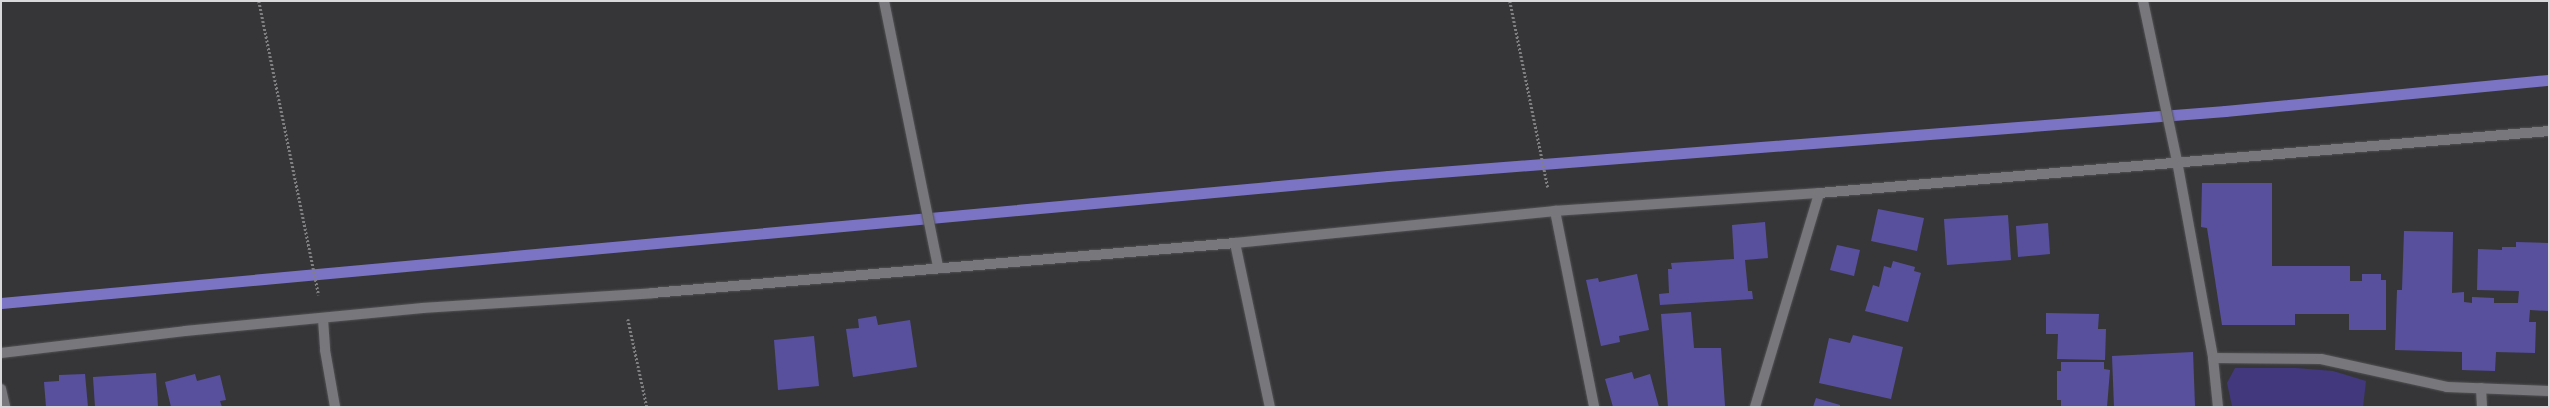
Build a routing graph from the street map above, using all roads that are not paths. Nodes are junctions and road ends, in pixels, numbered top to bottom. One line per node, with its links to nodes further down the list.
1 (884, 1): 8 (street)
2 (2143, 1): 4 (street)
3 (2549, 131): 4 (street)
4 (2178, 160): 5 (street); 11 (street)
5 (1819, 193): 6 (street); 19 (street)
6 (1554, 211): 7 (street); 18 (street)
7 (1235, 243): 8 (street); 17 (street)
8 (938, 267): 9 (street)
9 (323, 319): 10 (street); 16 (street)
10 (1, 353)
11 (2213, 358): 12 (street); 20 (street)
12 (2481, 388): 14 (street); 21 (street)
13 (1, 389): 15 (street)
14 (2549, 391)
15 (5, 407)
16 (335, 407)
17 (1270, 407)
18 (1594, 407)
19 (1755, 407)
20 (2218, 407)
21 (2482, 407)

